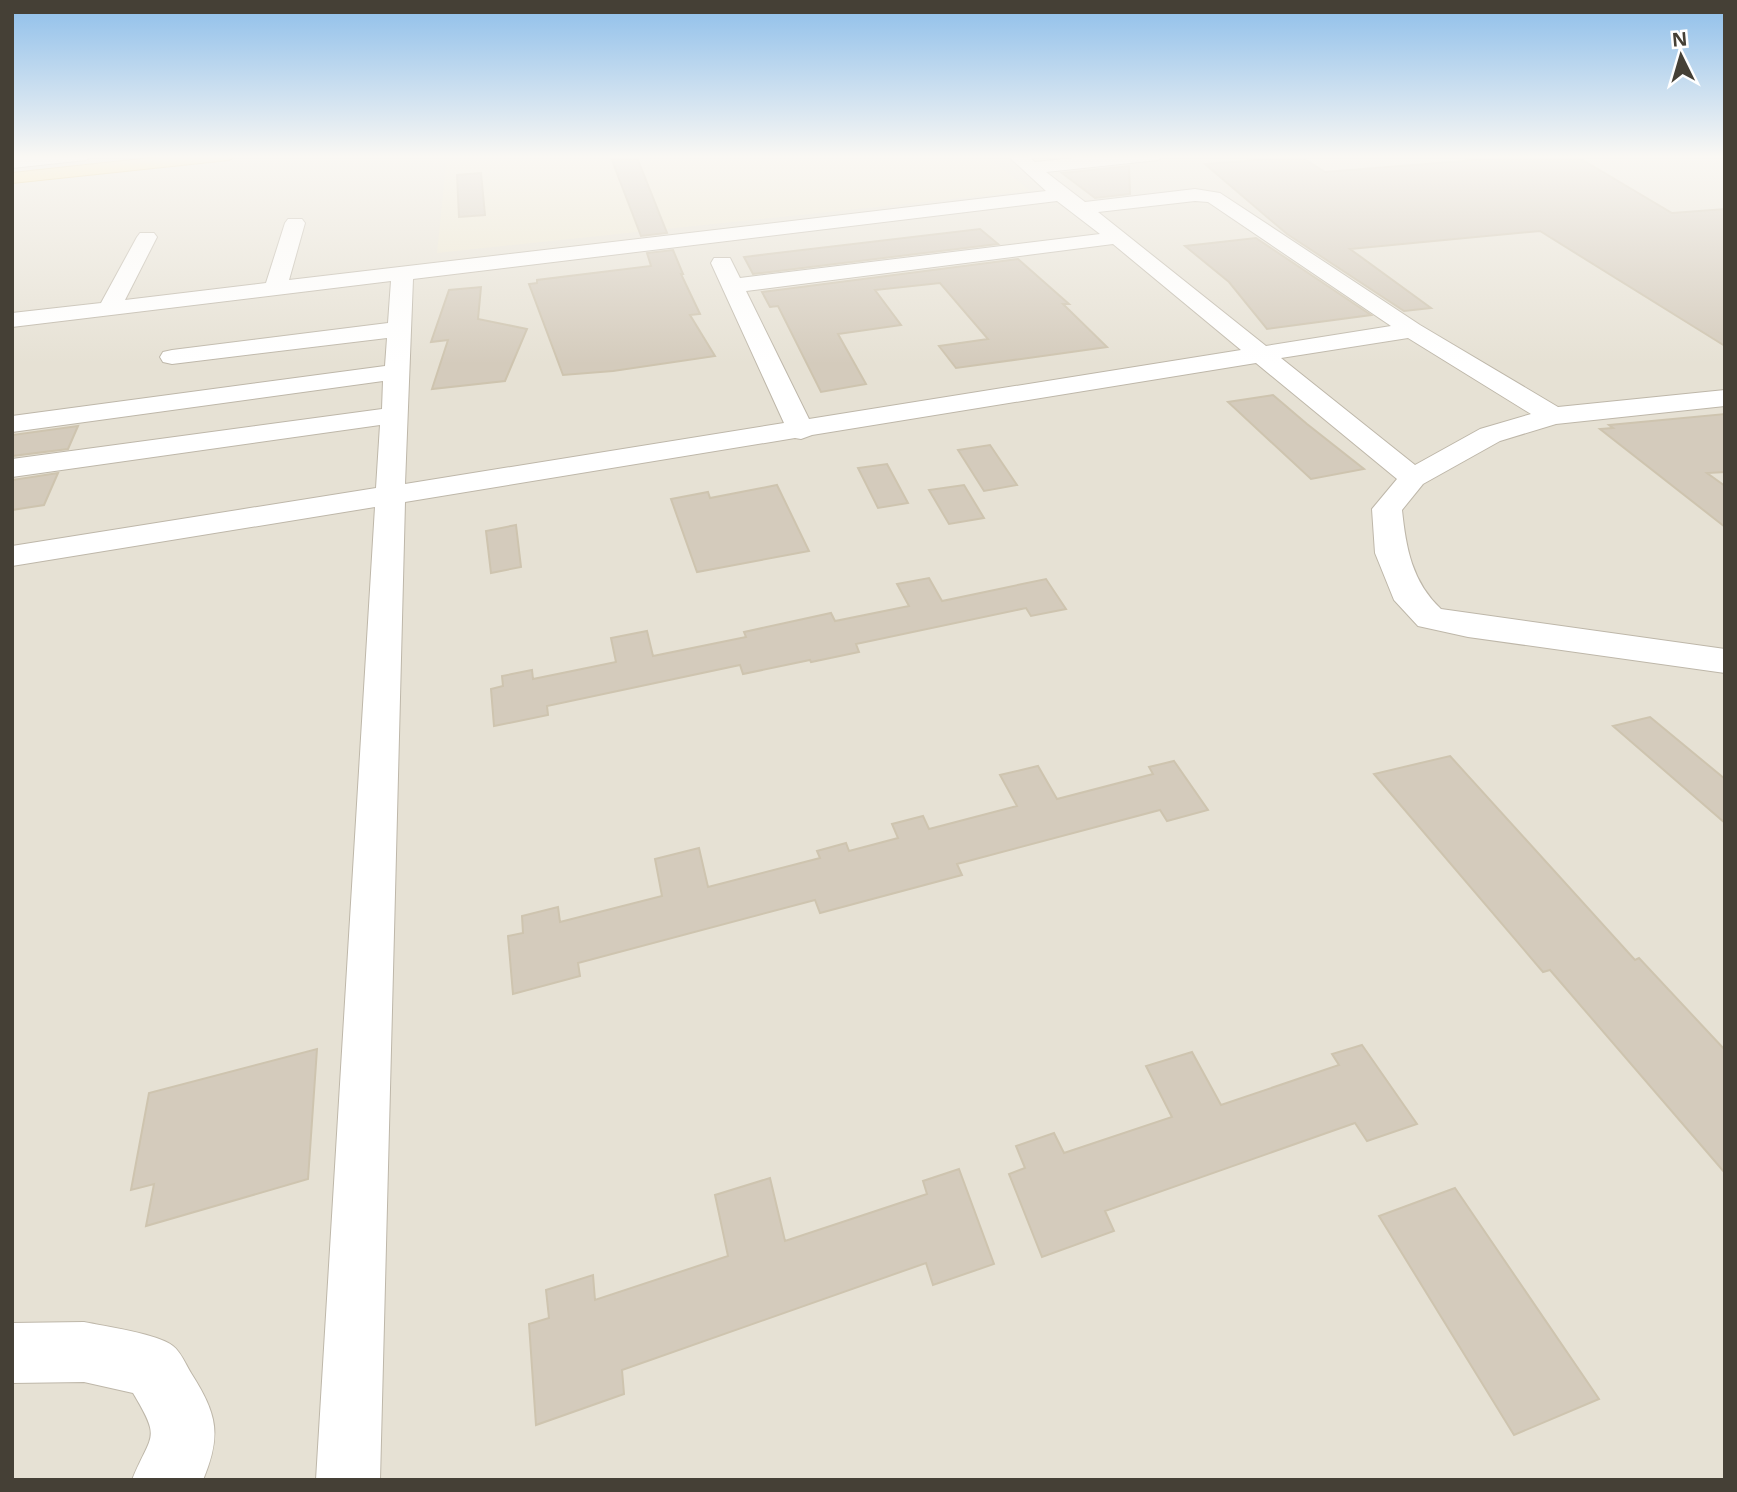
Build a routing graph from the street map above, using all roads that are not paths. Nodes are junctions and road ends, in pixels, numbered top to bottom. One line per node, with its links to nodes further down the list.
1 (295, 225): 10 (street)
2 (831, 225): 5 (street)
3 (1099, 225): 7 (street)
4 (1254, 225): 14 (street)
5 (710, 236): 8 (street); 9 (street)
6 (147, 237): 11 (street)
7 (1115, 238): 9 (street); 15 (street)
8 (402, 275): 10 (street); 13 (street)
9 (733, 286): 22 (street)
10 (275, 290): 11 (street)
11 (109, 309): 12 (street)
12 (12, 320)
13 (399, 329): 16 (street); 17 (street)
14 (1412, 330): 15 (street); 20 (street)
15 (1258, 355): 22 (street); 24 (street)
16 (172, 357)
17 (397, 372): 19 (street); 21 (street)
18 (1725, 398): 20 (street)
19 (394, 415): 23 (street); 25 (street)
20 (1553, 416): 24 (street)
21 (12, 424)
22 (801, 431): 25 (street)
23 (12, 468)
24 (1412, 478): 27 (street)
25 (390, 496): 26 (street); 30 (street)
26 (12, 556)
27 (1725, 661)
28 (12, 1353): 29 (street)
29 (164, 1480)
30 (348, 1480)

